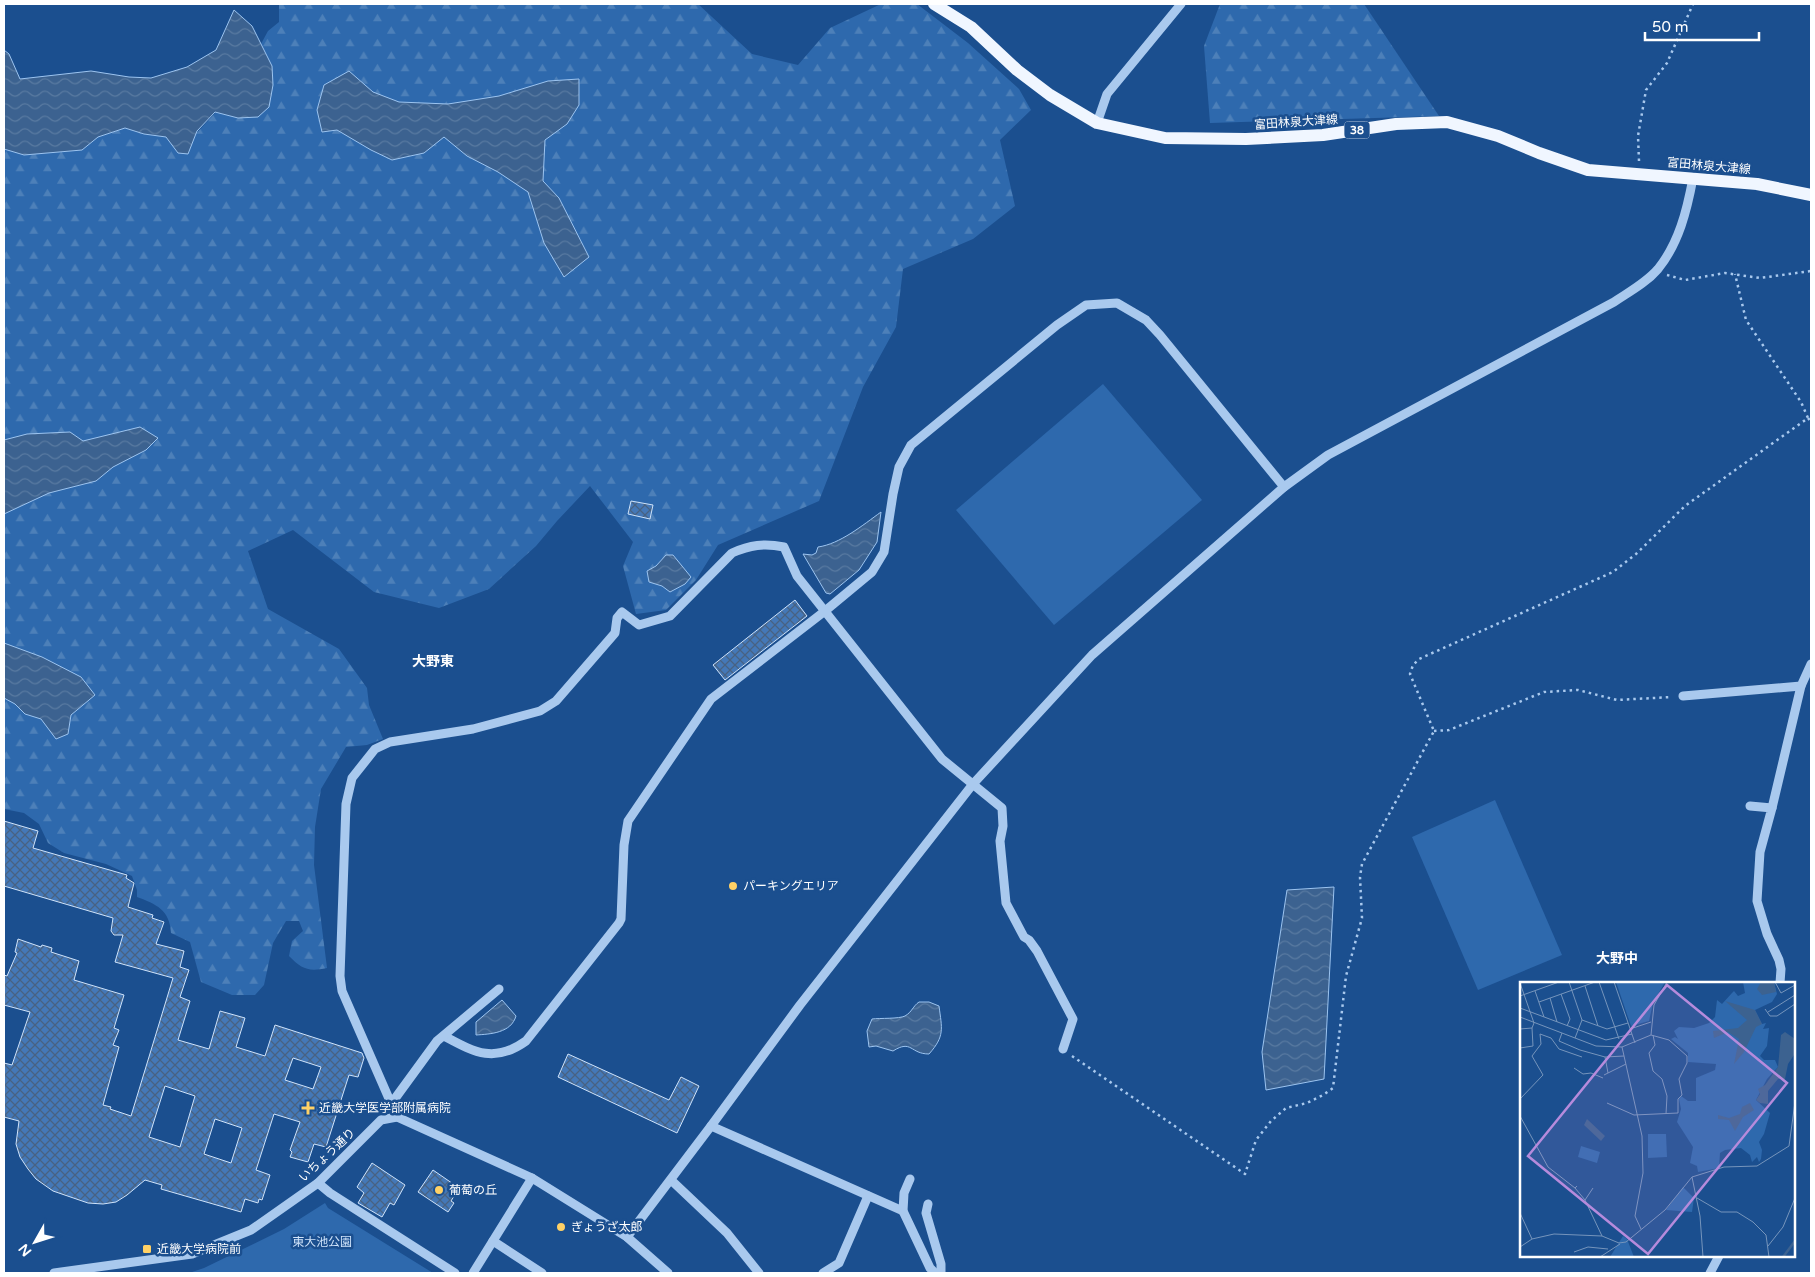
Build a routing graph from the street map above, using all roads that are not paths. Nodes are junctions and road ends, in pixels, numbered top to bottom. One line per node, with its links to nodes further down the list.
1 (934, 4): 3 (main road, 富田林泉大津線 / 38)
2 (1181, 4): 3 (street)
3 (1097, 123): 4 (main road, 富田林泉大津線 / 38)
4 (1694, 178): 5 (main road, 富田林泉大津線 / 38); 6 (street)
5 (1811, 195)
6 (1284, 487): 7 (street); 11 (street)
7 (825, 611): 11 (street); 16 (street); 18 (street)
8 (1811, 664): 9 (street)
9 (1800, 686): 10 (street); 13 (street)
10 (1683, 696)
11 (973, 784): 17 (street); 20 (street)
12 (1750, 806): 13 (street)
13 (1772, 808): 14 (street)
14 (1780, 982)
15 (499, 989): 16 (street)
16 (444, 1036): 18 (street)
17 (1063, 1049)
18 (391, 1104): 19 (street)
19 (397, 1117): 21 (street); 24 (street, いちょう通り)
20 (712, 1126): 23 (street); 25 (street)
21 (532, 1178): 28 (street); 29 (street)
22 (910, 1179): 27 (street)
23 (670, 1180): 28 (street); 36 (street)
24 (318, 1183): 31 (street, いちょう通り); 32 (street)
25 (868, 1196): 27 (street); 37 (street)
26 (928, 1204): 39 (street)
27 (903, 1212): 38 (street)
28 (628, 1237): 35 (street)
29 (493, 1241): 33 (street); 34 (street)
30 (1718, 1257): 40 (street)
31 (54, 1273)
32 (455, 1273)
33 (473, 1273)
34 (542, 1273)
35 (668, 1273)
36 (759, 1273)
37 (823, 1273)
38 (935, 1273)
39 (941, 1273)
40 (1710, 1273)

